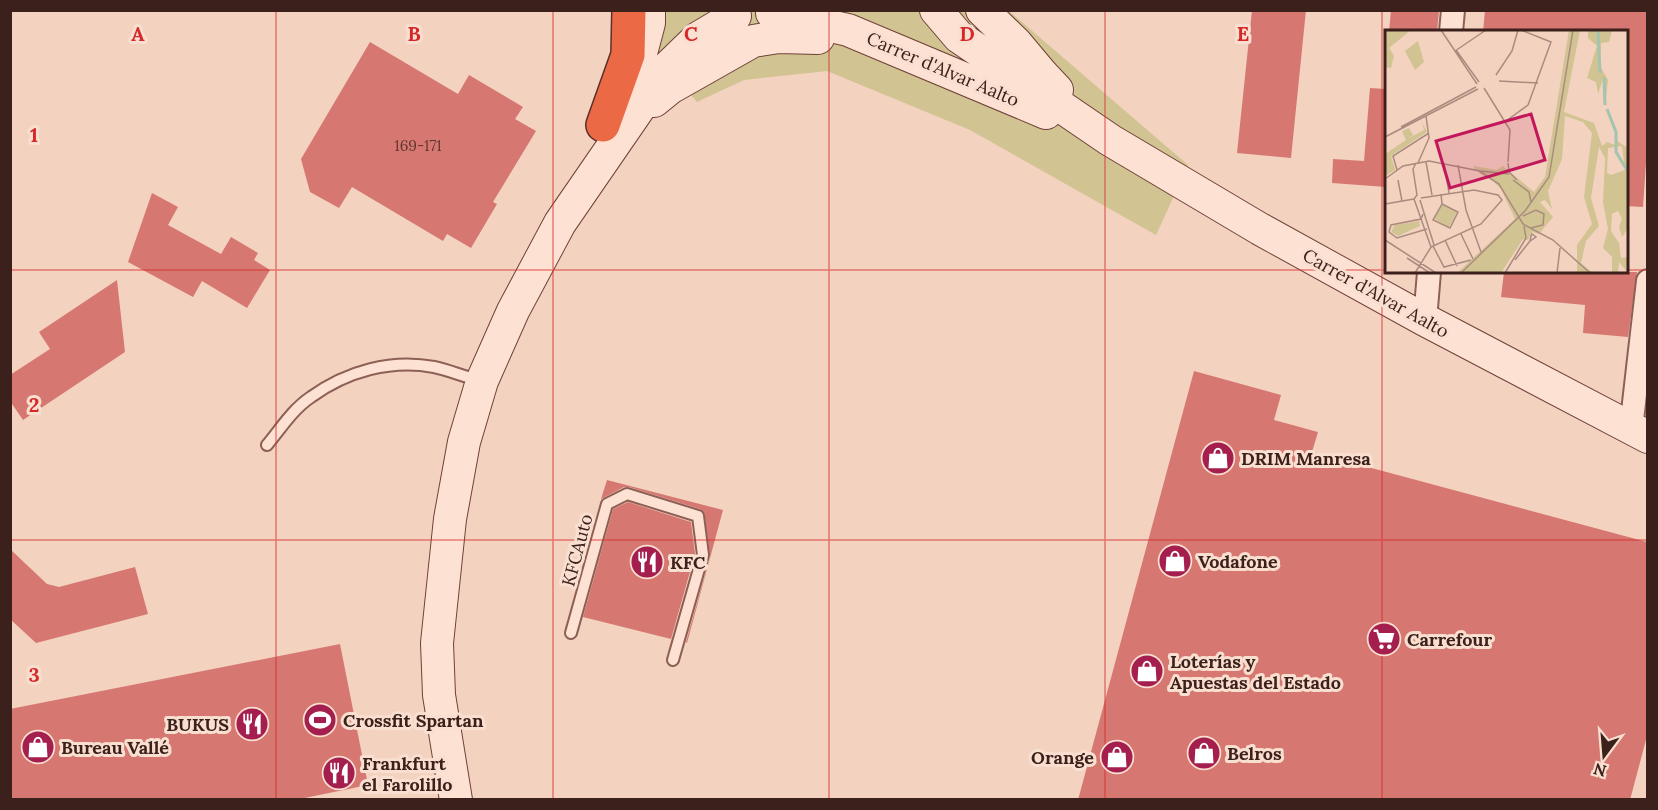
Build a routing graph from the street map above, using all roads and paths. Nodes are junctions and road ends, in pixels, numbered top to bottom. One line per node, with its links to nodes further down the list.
1 (629, 10): 10 (highway)
2 (649, 10): 10 (street)
3 (936, 10): 11 (street, Carrer d'Alvar Aalto)
4 (982, 10): 11 (street, Carrer d'Alvar Aalto)
5 (1453, 10): 8 (street)
6 (774, 12): 7 (street, Carrer d'Alvar Aalto); 9 (street, Carrer d'Alvar Aalto)
7 (727, 13): 10 (street)
8 (1451, 30)
9 (888, 45): 10 (street); 11 (street, Carrer d'Alvar Aalto)
10 (617, 123): 15 (street)
11 (1110, 140): 14 (street, Carrer d'Alvar Aalto)
12 (1429, 273): 14 (street)
13 (1647, 281): 16 (street)
14 (1425, 320): 16 (street, Carrer d'Alvar Aalto)
15 (473, 379): 17 (lane); 20 (street); 21 (street)
16 (1639, 433)
17 (267, 445)
18 (571, 633): 19 (lane, KFCAuto)
19 (673, 660)
20 (435, 800)
21 (456, 800)

